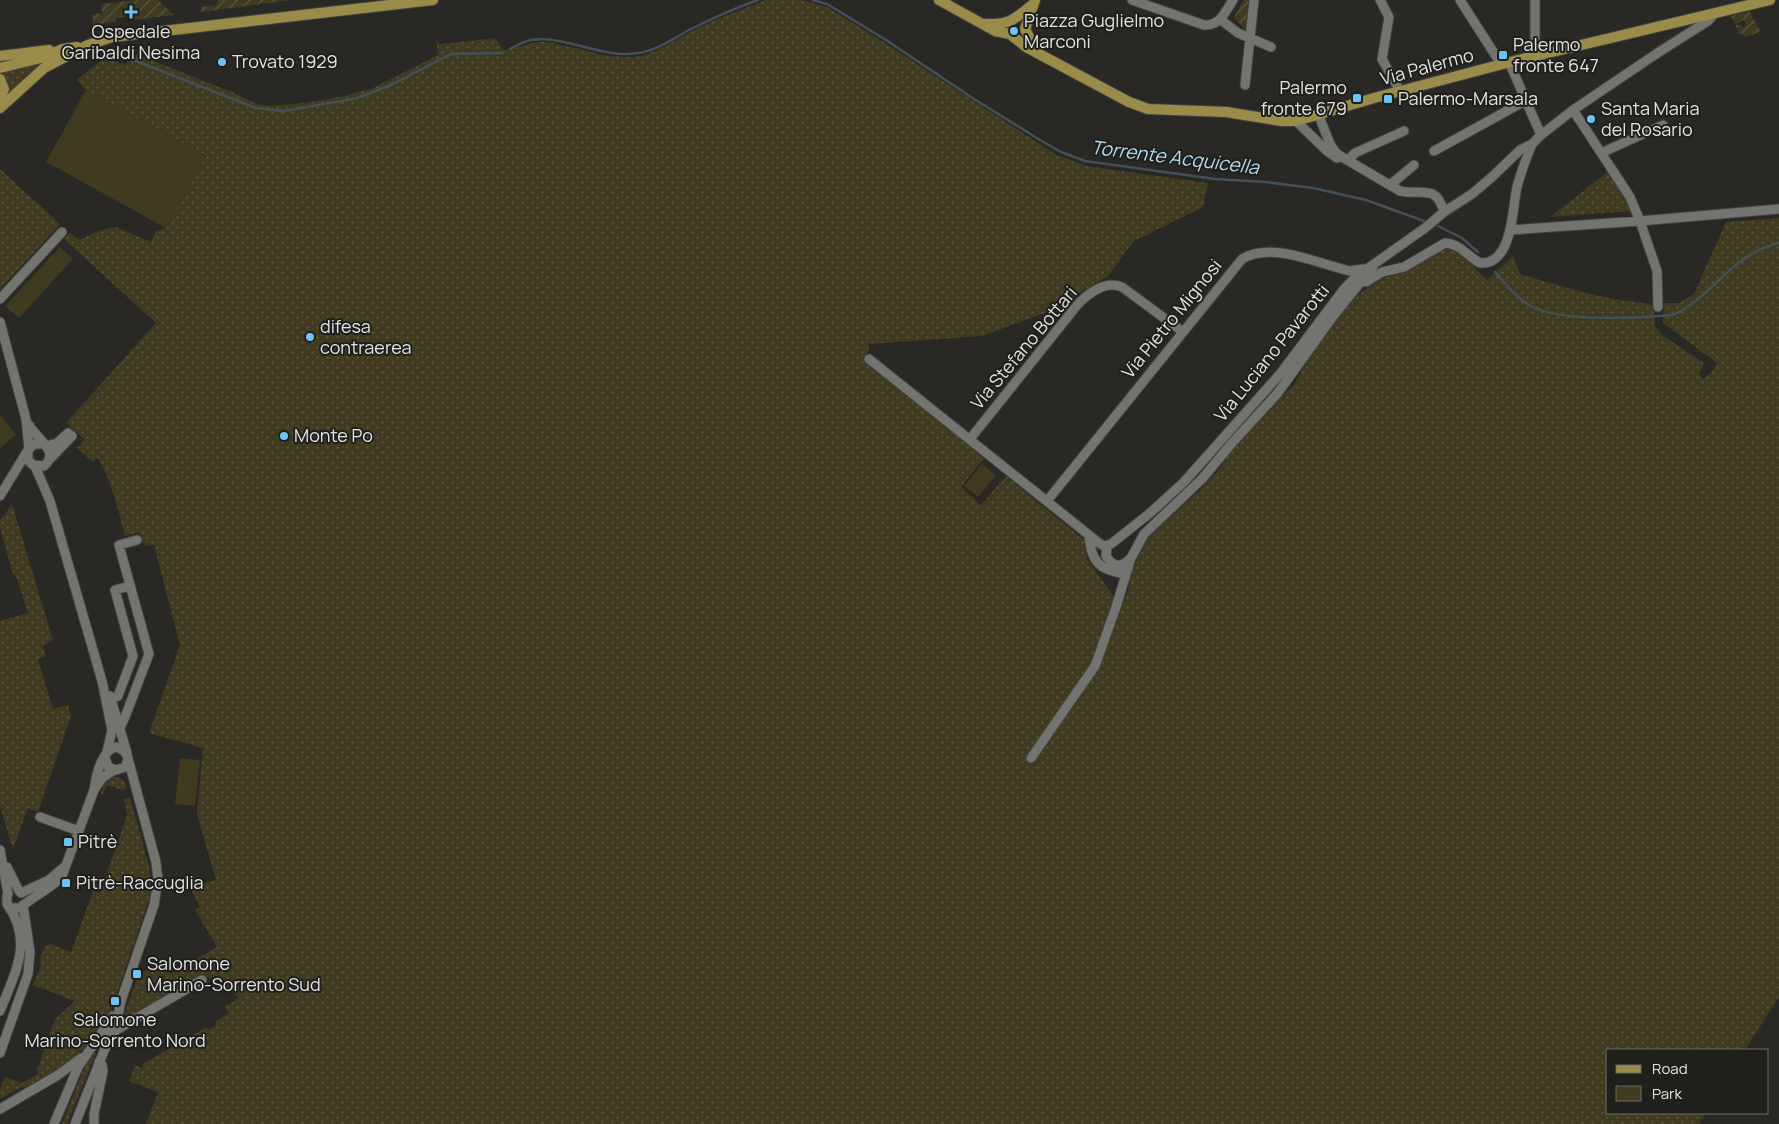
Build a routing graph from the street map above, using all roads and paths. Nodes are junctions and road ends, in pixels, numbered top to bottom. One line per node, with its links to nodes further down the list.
1 (432, 0): 18 (main road)
2 (1132, 0): 13 (street)
3 (1233, 0): 13 (street)
4 (1254, 0): 17 (street)
5 (1380, 0): 28 (street)
6 (1460, 0): 24 (street)
7 (1535, 0): 23 (street)
8 (1770, 0): 11 (main road, Via Palermo)
9 (942, 1): 14 (main road)
10 (1034, 2): 12 (main road); 15 (main road)
11 (1715, 13): 23 (main road, Via Palermo); 32 (street)
12 (1012, 20): 14 (main road); 15 (main road); 16 (main road)
13 (1221, 20): 17 (street)
14 (983, 24): 16 (main road, Via Palermo)
15 (1025, 28): 16 (main road); 21 (main road)
16 (1011, 35): 21 (main road, Via Palermo)
17 (1250, 39): 19 (street); 27 (street)
18 (88, 45): 20 (main road); 31 (main road)
19 (1271, 46)
20 (63, 49): 22 (main road); 25 (main road)
21 (1041, 54): 34 (main road, Via Palermo)
22 (0, 56)
23 (1534, 56): 24 (main road, Via Palermo)
24 (1505, 63): 28 (main road, Via Palermo); 30 (street)
25 (0, 68)
26 (0, 79): 29 (main road)
27 (1245, 85)
28 (1400, 91): 33 (main road, Via Palermo)
29 (0, 98)
30 (1525, 101): 37 (street); 39 (street)
31 (0, 110)
32 (1573, 110): 37 (street); 40 (street)
33 (1319, 116): 34 (main road, Via Palermo); 41 (street)
34 (1296, 121): 41 (street)
35 (1663, 125): 40 (street)
36 (1404, 131): 41 (street)
37 (1541, 135): 38 (street)
38 (1532, 144): 45 (street); 47 (street)
39 (1434, 151)
40 (1601, 153): 46 (street)
41 (1348, 160): 43 (street)
42 (1414, 165): 43 (street)
43 (1390, 185): 45 (street)
44 (1779, 209): 46 (street)
45 (1444, 212): 49 (street)
46 (1640, 221): 47 (street); 54 (street)
47 (1510, 230): 50 (street)
48 (62, 232): 53 (street)
49 (1379, 260): 50 (street); 51 (street); 52 (street)
50 (1391, 269): 52 (street)
51 (1356, 274): 56 (street, Via Pietro Mignosi); 70 (street, Via Luciano Pavarotti)
52 (1355, 290): 71 (street)
53 (0, 299)
54 (1658, 307)
55 (0, 322): 58 (street)
56 (1183, 332): 59 (street, Via Stefano Bottari); 67 (street, Via Pietro Mignosi)
57 (870, 359): 59 (street)
58 (26, 419): 60 (street); 61 (street)
59 (970, 439): 67 (street)
60 (45, 445): 61 (street); 62 (street); 62 (street)
61 (28, 449): 63 (street); 64 (street)
62 (49, 461): 63 (street); 66 (street)
63 (34, 466): 64 (street); 66 (street)
64 (12, 478): 65 (street)
65 (0, 496)
66 (50, 501): 80 (street)
67 (1046, 501): 68 (street)
68 (1089, 535): 70 (street); 72 (street)
69 (138, 540): 73 (street)
70 (1107, 546): 71 (street)
71 (1131, 558): 72 (street)
72 (1126, 574): 85 (street)
73 (130, 586): 74 (street); 75 (street)
74 (135, 602): 75 (street); 76 (street)
75 (120, 606): 77 (street)
76 (149, 654): 77 (street); 79 (street)
77 (133, 656): 78 (street)
78 (126, 675): 79 (street); 81 (street)
79 (139, 680): 82 (street)
80 (102, 681): 81 (street); 83 (street)
81 (111, 697): 82 (street)
82 (120, 728): 84 (street)
83 (106, 755): 84 (street); 86 (street); 87 (street)
84 (128, 757): 86 (street); 88 (street)
85 (1032, 758)
86 (116, 770): 87 (street); 88 (street)
87 (94, 790): 90 (street)
88 (138, 800): 101 (street)
89 (40, 817): 90 (street)
90 (79, 831): 92 (street)
91 (1, 852): 93 (street); 94 (street)
92 (68, 862): 93 (street); 95 (street)
93 (20, 892): 94 (street); 95 (street)
94 (5, 897): 96 (street)
95 (23, 904): 96 (street); 104 (street)
96 (11, 908): 97 (street); 99 (street)
97 (0, 910)
98 (202, 980): 100 (street)
99 (0, 1011)
100 (137, 1017): 101 (street); 102 (street)
101 (112, 1021): 102 (street); 103 (street)
102 (111, 1034): 103 (street)
103 (98, 1049): 105 (street); 106 (street)
104 (0, 1053)
105 (84, 1057): 107 (street); 108 (street)
106 (99, 1063): 111 (street); 112 (street)
107 (58, 1075): 108 (street); 109 (street)
108 (72, 1081): 110 (street)
109 (0, 1109)
110 (54, 1124)
111 (75, 1124)
112 (94, 1124)

